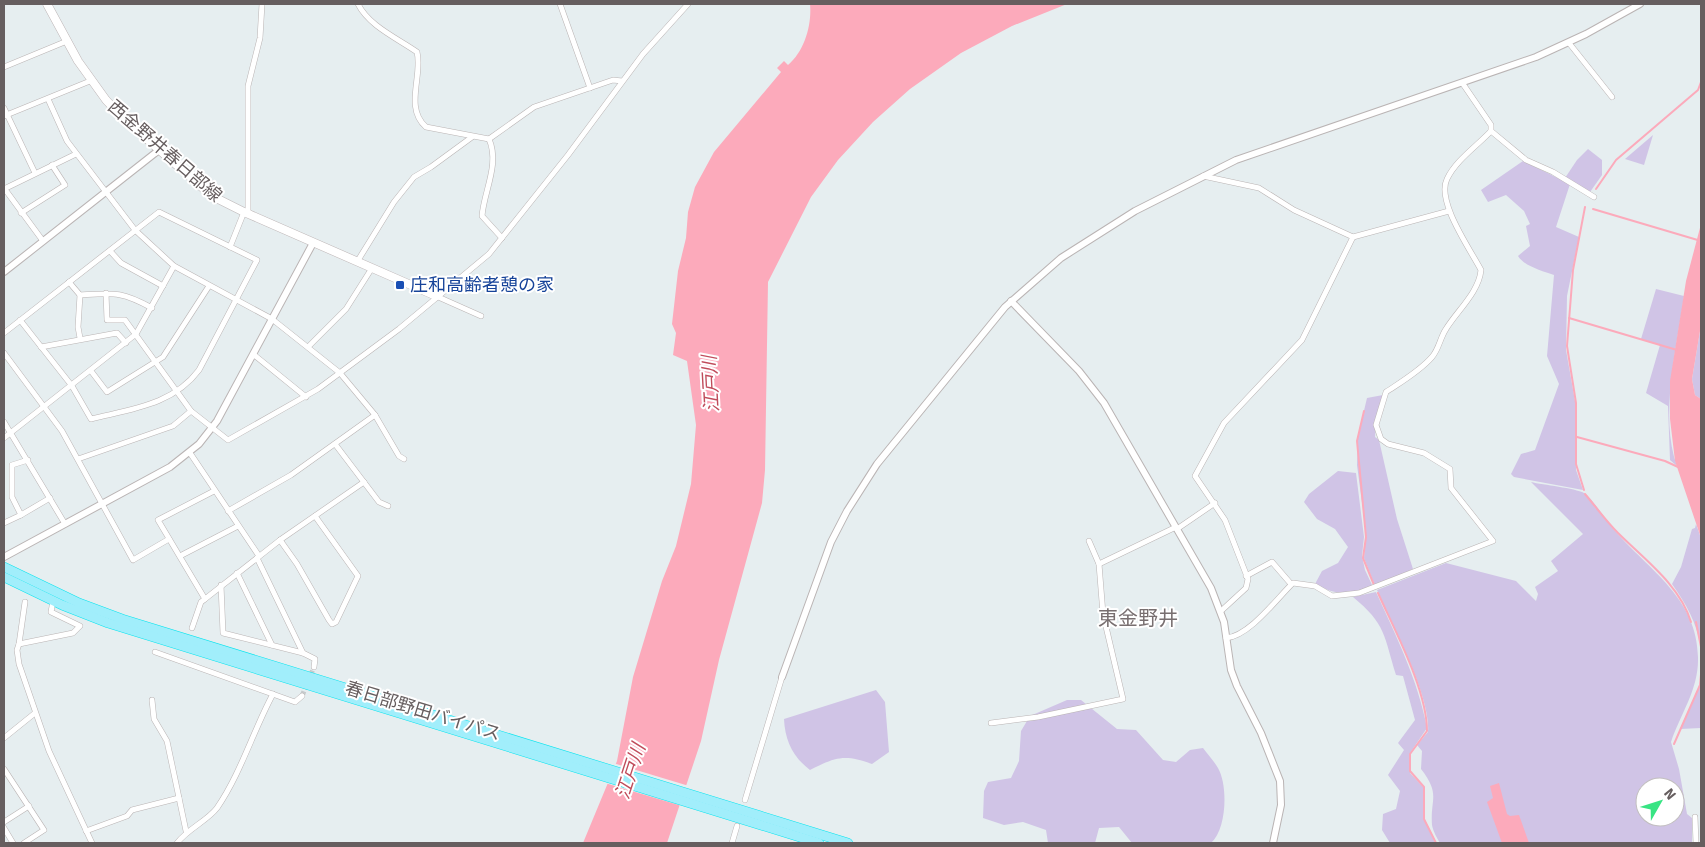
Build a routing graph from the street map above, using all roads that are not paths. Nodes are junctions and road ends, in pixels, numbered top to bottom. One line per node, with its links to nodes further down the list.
1 (47, 4): 7 (main road, 西金野井春日部線)
2 (262, 4): 31 (street)
3 (358, 4): 19 (street)
4 (560, 4): 13 (street)
5 (688, 4): 11 (street)
6 (1640, 4): 8 (street)
7 (67, 41): 9 (street); 10 (main road, 西金野井春日部線)
8 (1569, 43): 12 (street); 14 (street)
9 (4, 67)
10 (90, 80): 15 (street); 21 (main road, 西金野井春日部線)
11 (622, 81): 13 (street); 34 (street)
12 (1464, 84): 18 (street); 25 (street)
13 (590, 88): 20 (street)
14 (1612, 97)
15 (48, 99): 17 (street); 22 (street)
16 (4, 108): 17 (street)
17 (5, 116): 24 (street)
18 (1492, 131): 28 (street); 29 (street)
19 (472, 136): 20 (street); 39 (street)
20 (489, 139): 34 (street)
21 (159, 150): 27 (street); 31 (main road, 西金野井春日部線)
22 (76, 154): 23 (street); 27 (street)
23 (52, 165): 24 (street); 30 (street)
24 (35, 173): 26 (street)
25 (1203, 176): 33 (street); 50 (street)
26 (4, 188): 30 (street)
27 (106, 193): 32 (street); 35 (street)
28 (1594, 197)
29 (1449, 211): 33 (street); 105 (street)
30 (21, 213): 35 (street)
31 (246, 213): 36 (main road, 西金野井春日部線); 37 (street)
32 (135, 230): 37 (street); 38 (street); 40 (street)
33 (1353, 237): 84 (street)
34 (502, 238): 48 (street)
35 (43, 241): 42 (street)
36 (313, 243): 39 (main road, 西金野井春日部線); 53 (street)
37 (230, 247): 49 (street)
38 (110, 251): 43 (street); 44 (street)
39 (357, 262): 41 (main road, 西金野井春日部線)
40 (174, 266): 44 (street); 45 (street)
41 (372, 268): 48 (main road, 西金野井春日部線); 60 (street)
42 (4, 272)
43 (69, 282): 47 (street); 54 (street)
44 (163, 286): 51 (street)
45 (209, 286): 49 (street); 63 (street)
46 (106, 293): 47 (street); 51 (street); 56 (street)
47 (80, 295): 57 (street)
48 (436, 296): 52 (street); 65 (street)
49 (236, 299): 53 (street); 67 (street)
50 (1011, 302): 93 (street); 118 (street)
51 (152, 308): 56 (street)
52 (481, 316)
53 (272, 319): 60 (street); 62 (street)
54 (20, 320): 55 (street); 59 (street)
55 (4, 332)
56 (136, 334): 58 (street); 63 (street)
57 (80, 338): 58 (street); 59 (street)
58 (126, 343): 64 (street)
59 (41, 347): 66 (street)
60 (308, 347): 65 (street)
61 (4, 353): 69 (street)
62 (253, 354): 68 (street); 73 (street)
63 (156, 362): 64 (street); 67 (street)
64 (91, 371): 66 (street)
65 (340, 373): 68 (street); 71 (street)
66 (72, 386): 67 (street); 69 (street)
67 (177, 392): 70 (street)
68 (306, 397): 73 (street)
69 (46, 406): 74 (street); 78 (street)
70 (191, 411): 73 (street); 78 (street)
71 (375, 415): 76 (street); 79 (street)
72 (4, 422): 74 (street)
73 (212, 428): 77 (street)
74 (12, 433): 75 (street); 80 (street)
75 (4, 438)
76 (335, 444): 81 (street); 87 (street)
77 (190, 453): 82 (street); 85 (street)
78 (78, 459): 85 (street)
79 (404, 459)
80 (28, 460): 83 (street); 88 (street)
81 (364, 482): 86 (street); 89 (street)
82 (214, 491): 87 (street); 94 (street)
83 (50, 498): 88 (street); 91 (street)
84 (1215, 503): 93 (street); 103 (street)
85 (102, 504): 91 (street); 94 (street)
86 (388, 506)
87 (228, 511): 92 (street)
88 (21, 515): 90 (street)
89 (315, 516): 95 (street); 95 (street)
90 (4, 524)
91 (65, 524): 98 (street)
92 (238, 526): 97 (street); 99 (street)
93 (1177, 528): 100 (street); 110 (street)
94 (169, 539): 97 (street)
95 (280, 540): 99 (street)
96 (1088, 541): 100 (street)
97 (180, 556): 107 (street)
98 (4, 557)
99 (258, 557): 102 (street); 116 (street)
100 (1099, 564): 124 (street)
101 (4, 567): 119 (highway, 春日部野田バイパス)
102 (237, 573): 106 (street); 114 (street)
103 (1246, 576): 105 (street); 110 (street)
104 (4, 577): 108 (highway, 春日部野田バイパス)
105 (1291, 584): 112 (street)
106 (221, 586): 107 (street); 114 (street)
107 (205, 599): 111 (street)
108 (53, 601): 113 (street); 119 (highway, 春日部野田バイパス)
109 (25, 602): 113 (street)
110 (1220, 611): 112 (street)
111 (192, 628)
112 (1226, 638): 144 (street)
113 (19, 644): 123 (street)
114 (272, 645): 116 (street)
115 (155, 652): 120 (street)
116 (303, 653): 117 (street)
117 (314, 667)
118 (782, 677): 128 (street)
119 (348, 693): 130 (highway, 春日部野田バイパス)
120 (273, 694): 121 (street); 136 (street)
121 (302, 696)
122 (152, 700): 127 (street)
123 (35, 713): 125 (street); 135 (street)
124 (991, 723)
125 (4, 738)
126 (4, 769): 129 (street)
127 (179, 798): 135 (street); 136 (street)
128 (745, 800)
129 (29, 806): 132 (street); 138 (street)
130 (721, 807): 142 (highway, 春日部野田バイパス); 143 (highway, 春日部野田バイパス)
131 (1695, 818): 145 (street)
132 (4, 822)
133 (738, 826): 141 (street)
134 (4, 828): 137 (street)
135 (86, 831): 139 (street)
136 (186, 831): 140 (street)
137 (13, 843)
138 (24, 843)
139 (92, 843)
140 (177, 843)
141 (732, 843)
142 (819, 843)
143 (848, 843)
144 (1273, 843)
145 (1696, 843)

